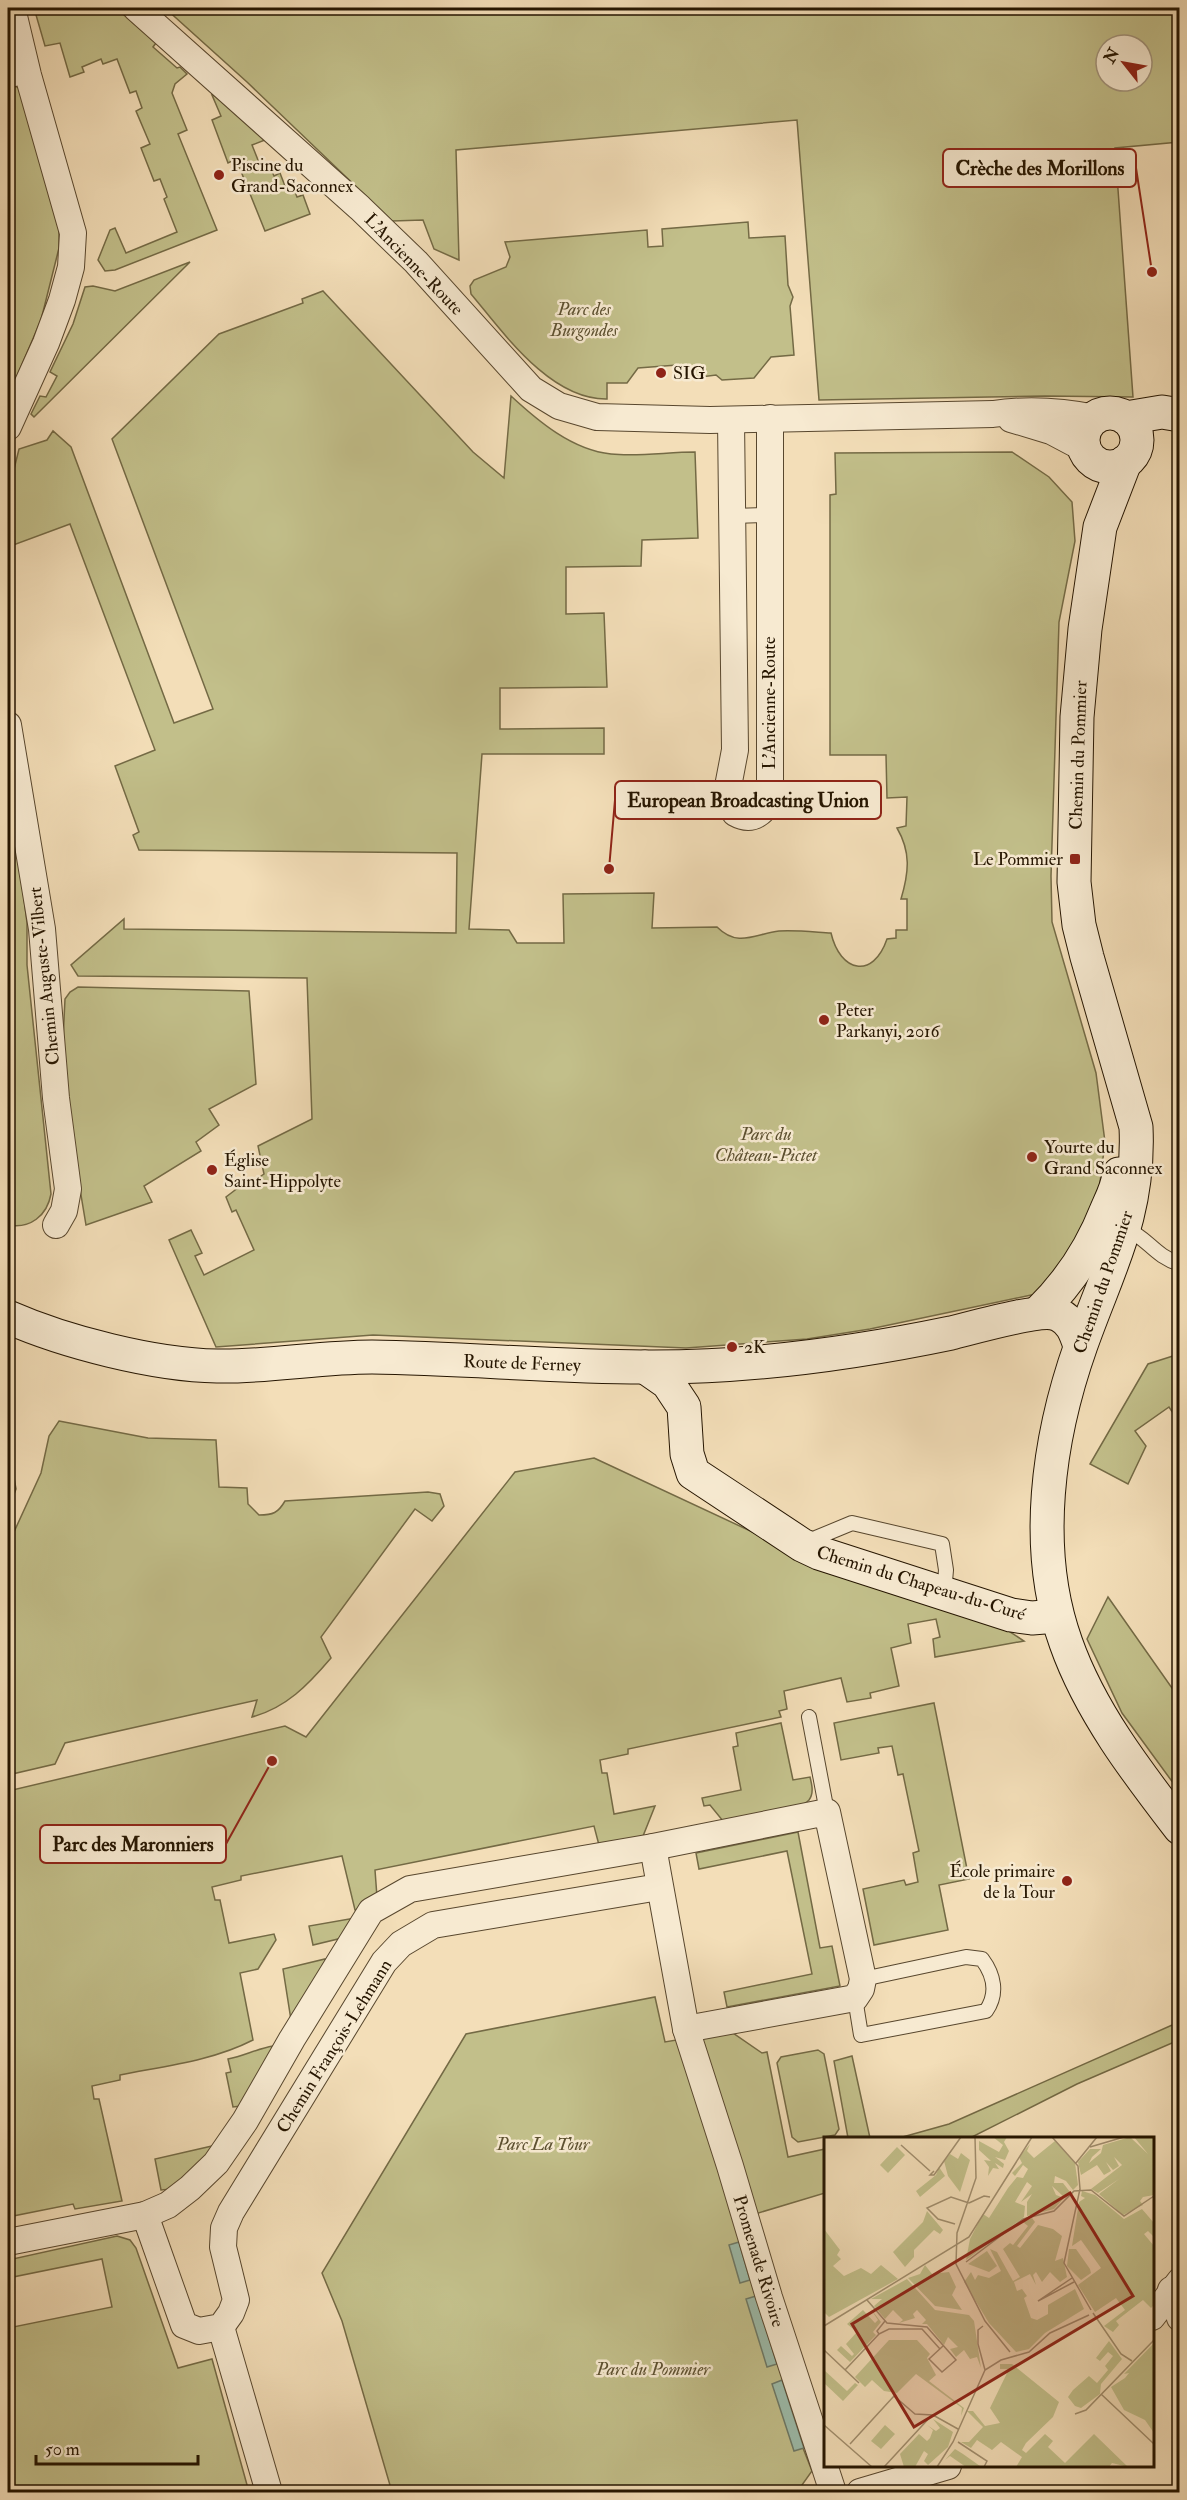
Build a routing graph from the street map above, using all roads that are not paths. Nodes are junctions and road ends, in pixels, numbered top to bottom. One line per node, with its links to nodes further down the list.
1 (136, 8): 7 (street, L'Ancienne-Route)
2 (15, 12): 3 (street)
3 (18, 78): 9 (street)
4 (993, 414): 6 (street, L'Ancienne-Route); 10 (street, L'Ancienne-Route); 11 (street, L'Ancienne-Route)
5 (1179, 415): 10 (street)
6 (770, 418): 7 (street, L'Ancienne-Route); 12 (street, L'Ancienne-Route)
7 (731, 420): 13 (street, L'Ancienne-Route)
8 (1179, 423): 10 (street)
9 (8, 427)
10 (1121, 436): 11 (street); 11 (street); 14 (street, Chemin du Pommier)
11 (1086, 451): 14 (street, Chemin du Pommier)
12 (768, 515): 13 (lane); 13 (street, L'Ancienne-Route)
13 (733, 516)
14 (1100, 527): 16 (street, Chemin du Pommier)
15 (8, 726): 17 (street, Chemin Auguste-Vilbert)
16 (1126, 1092): 18 (street, Chemin du Pommier); 20 (street)
17 (56, 1225)
18 (1126, 1229): 19 (lane); 22 (street, Chemin du Pommier)
19 (1179, 1264)
20 (1039, 1312): 22 (street); 23 (street, Route de Ferney)
21 (8, 1317): 24 (street, Route de Ferney)
22 (1080, 1346): 28 (street, Chemin du Pommier)
23 (724, 1364): 24 (street, Route de Ferney); 25 (street)
24 (645, 1367): 25 (street)
25 (684, 1407): 26 (street, Chemin du Chapeau-du-Curé)
26 (802, 1545): 27 (street, Chemin du Chapeau-du-Curé); 27 (lane)
27 (944, 1593): 28 (street, Chemin du Chapeau-du-Curé)
28 (1057, 1616): 31 (street, Chemin du Pommier)
29 (809, 1717): 30 (lane)
30 (827, 1812): 32 (street, Chemin François-Lehmann); 34 (street)
31 (1179, 1828)
32 (653, 1847): 33 (street); 36 (street, Chemin François-Lehmann)
33 (659, 1887): 35 (street); 41 (street, Chemin François-Lehmann)
34 (859, 1988): 34 (lane); 35 (street)
35 (686, 2029): 42 (street, Promenade Rivoire)
36 (145, 2215): 37 (street, Chemin François-Lehmann); 41 (street)
37 (8, 2242)
38 (1175, 2286): 39 (street); 40 (street)
39 (1154, 2314)
40 (1179, 2318)
41 (221, 2327): 45 (street)
42 (824, 2465)
43 (825, 2467): 46 (street, Promenade Rivoire)
44 (945, 2467): 47 (street)
45 (269, 2493)
46 (833, 2493)
47 (860, 2493)

